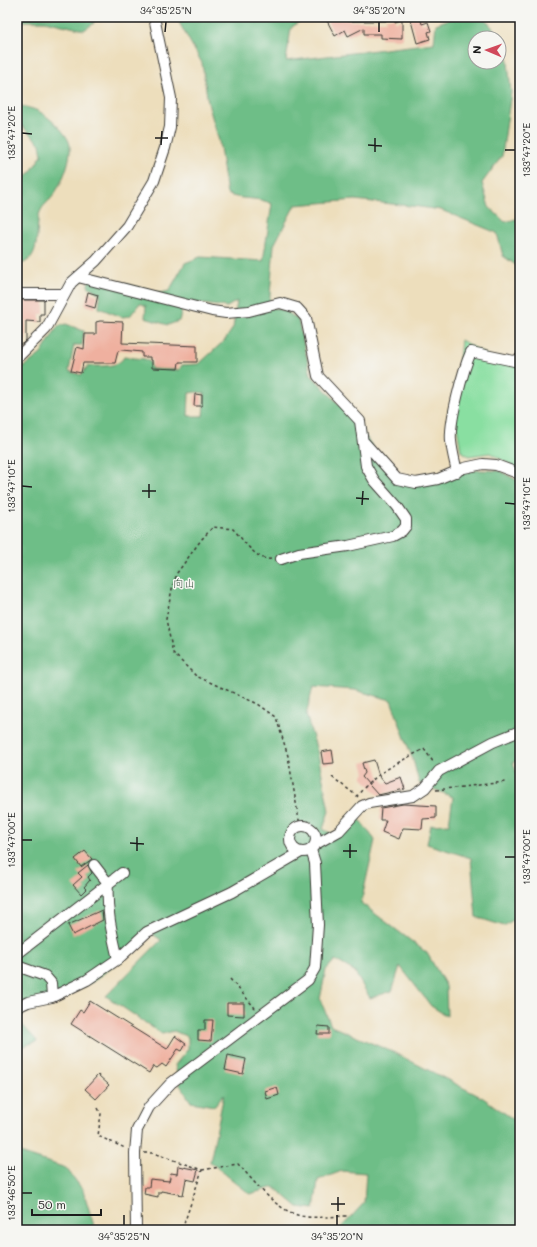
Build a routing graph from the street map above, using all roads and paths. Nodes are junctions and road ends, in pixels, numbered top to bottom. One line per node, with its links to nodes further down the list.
1 (154, 17): 2 (street)
2 (78, 277): 4 (street); 7 (street)
3 (17, 294): 4 (street)
4 (64, 294): 5 (street)
5 (19, 354)
6 (520, 359): 8 (street)
7 (364, 442): 8 (street); 10 (street)
8 (457, 472): 9 (street)
9 (520, 474)
10 (281, 559): 18 (path)
11 (520, 731): 12 (street)
12 (439, 771): 15 (street); 16 (path)
13 (332, 777): 16 (path)
14 (506, 782): 15 (path)
15 (424, 788): 17 (street)
16 (357, 796): 17 (path)
17 (362, 806): 19 (street)
18 (300, 826): 19 (street); 19 (street)
19 (309, 849): 24 (street); 29 (street)
20 (94, 865): 22 (street)
21 (122, 873): 22 (street)
22 (108, 883): 23 (street); 24 (street)
23 (17, 954)
24 (118, 959): 27 (street)
25 (17, 966): 27 (street)
26 (230, 979): 29 (path)
27 (52, 997): 28 (street)
28 (17, 1007)
29 (262, 1016): 31 (street)
30 (98, 1108): 31 (path)
31 (135, 1153): 32 (path); 34 (street)
32 (202, 1170): 33 (path); 35 (path)
33 (347, 1216)
34 (136, 1230)
35 (182, 1230)

